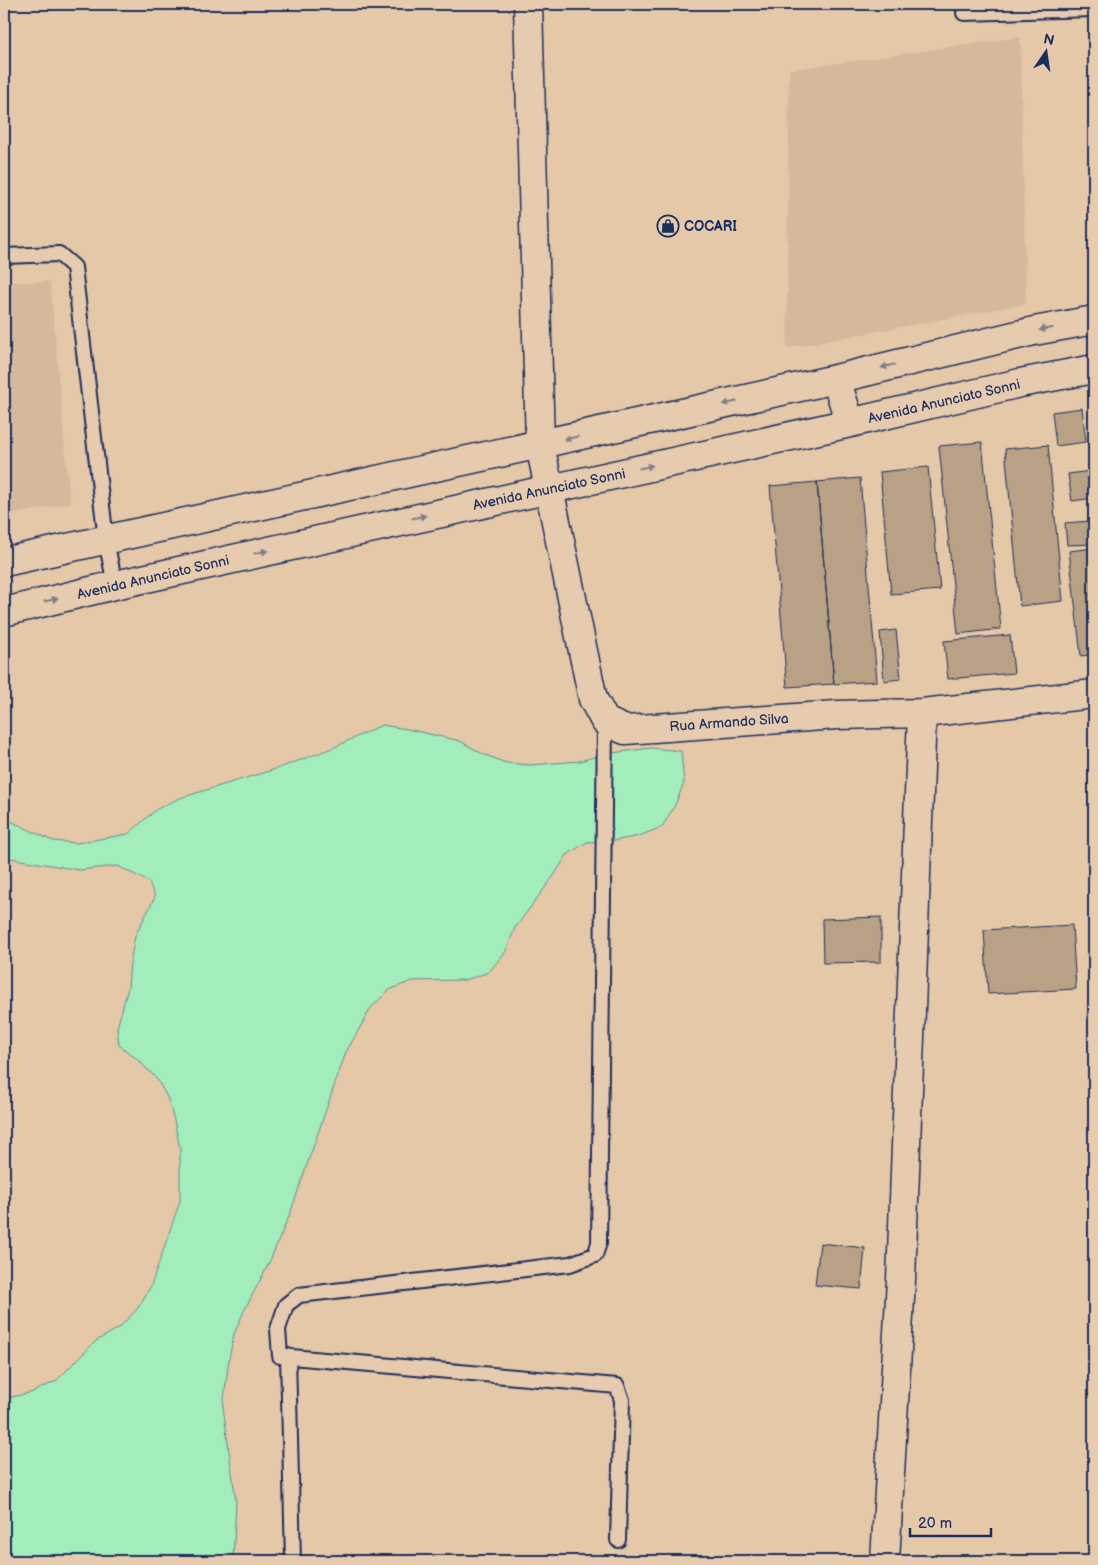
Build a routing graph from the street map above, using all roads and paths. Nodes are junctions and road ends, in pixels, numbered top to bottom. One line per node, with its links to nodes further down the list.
1 (528, 4): 9 (street)
2 (1094, 10): 3 (lane)
3 (964, 13)
4 (4, 256): 11 (lane)
5 (1094, 320): 7 (street, one-way to 7)
6 (1094, 369): 8 (street, Avenida Anunciato Sonni)
7 (836, 379): 8 (street); 9 (street, one-way to 9)
8 (850, 423): 10 (street, Avenida Anunciato Sonni, one-way to 8)
9 (540, 445): 10 (street); 11 (street)
10 (549, 488): 13 (street, Avenida Anunciato Sonni, one-way to 10); 17 (street)
11 (106, 540): 12 (street); 13 (lane)
12 (4, 562)
13 (115, 585): 14 (street, Avenida Anunciato Sonni, one-way to 13)
14 (4, 612)
15 (1094, 694): 16 (street, Rua Armando Silva)
16 (922, 713): 17 (street, Rua Armando Silva); 21 (street)
17 (605, 721): 18 (lane)
18 (288, 1356): 19 (lane); 20 (lane)
19 (618, 1540)
20 (293, 1561)
21 (885, 1561)

